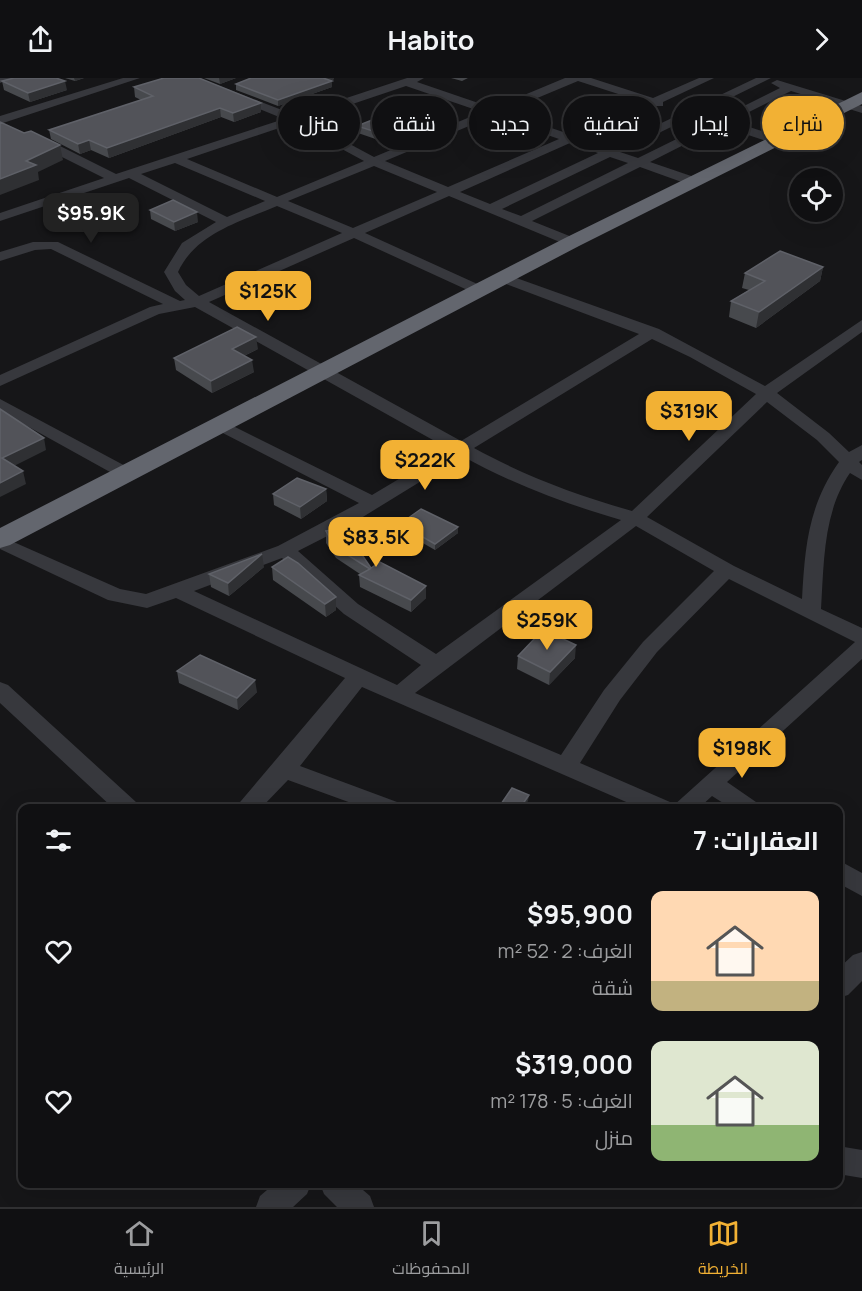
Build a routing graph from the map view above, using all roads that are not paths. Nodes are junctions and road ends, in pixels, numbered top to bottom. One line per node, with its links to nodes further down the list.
1 (7, 78): 8 (street)
2 (134, 78): 22 (street)
3 (189, 78): 12 (street)
4 (575, 78): 13 (street)
5 (580, 78): 14 (street)
6 (708, 78): 17 (street)
7 (762, 78): 11 (street); 15 (street)
8 (0, 80)
9 (412, 80): 16 (street); 18 (street)
10 (236, 84): 12 (street)
11 (790, 87): 19 (street); 20 (street)
12 (219, 90): 21 (street)
13 (531, 96)
14 (636, 96)
15 (725, 96)
16 (360, 97)
17 (660, 99)
18 (469, 102)
19 (857, 104)
20 (750, 107)
21 (278, 113)
22 (0, 121): 36 (street)
23 (469, 121): 33 (street)
24 (672, 122): 31 (street)
25 (278, 125): 32 (street)
26 (563, 142): 38 (street)
27 (672, 146): 34 (street)
28 (762, 147): 37 (highway)
29 (353, 150): 33 (street)
30 (605, 150): 31 (street)
31 (610, 152): 34 (street); 40 (street)
32 (178, 160): 35 (street); 39 (street)
33 (373, 161): 38 (street); 39 (street)
34 (640, 162): 37 (street); 42 (street)
35 (131, 174): 36 (street); 43 (street)
36 (117, 178): 41 (street)
37 (695, 182): 45 (highway)
38 (449, 192): 40 (street); 44 (street)
39 (278, 202): 43 (street); 44 (street)
40 (490, 209): 42 (street)
41 (0, 217)
42 (522, 221): 45 (street)
43 (227, 222): 49 (street)
44 (355, 234): 48 (street); 49 (street)
45 (572, 242): 47 (highway)
46 (0, 257): 50 (street)
47 (503, 278): 48 (highway); 52 (street)
48 (479, 290): 53 (highway)
49 (197, 302): 50 (street); 53 (street)
50 (175, 304): 54 (street)
51 (862, 325): 55 (street)
52 (653, 332): 55 (street); 58 (street)
53 (322, 372): 57 (highway); 58 (street)
54 (0, 381)
55 (768, 392): 59 (street); 63 (street)
56 (0, 404): 60 (street)
57 (219, 424): 60 (highway); 62 (street)
58 (460, 448): 62 (street); 63 (street)
59 (855, 455): 61 (street); 68 (street)
60 (125, 473): 64 (highway)
61 (862, 475)
62 (372, 503): 65 (street)
63 (635, 518): 66 (street); 71 (street)
64 (0, 540): 67 (street)
65 (285, 550): 67 (street); 71 (street)
66 (727, 570): 68 (street); 75 (street)
67 (174, 589): 72 (street)
68 (811, 612): 69 (street)
69 (862, 637)
70 (862, 647): 77 (street)
71 (436, 664): 74 (street)
72 (359, 676): 74 (street); 76 (street)
73 (0, 690): 78 (street)
74 (399, 695): 75 (street)
75 (565, 768): 81 (street)
76 (284, 769): 79 (street); 80 (street)
77 (712, 784): 82 (street); 83 (street)
78 (124, 804)
79 (251, 804)
80 (378, 804)
81 (652, 804)
82 (689, 804)
83 (742, 804)
84 (843, 873): 85 (street)
85 (862, 886)
86 (862, 963): 87 (street)
87 (843, 982)
88 (843, 1161): 89 (street)
89 (862, 1164)
90 (292, 1188): 92 (street)
91 (339, 1188): 93 (street)
92 (271, 1207)
93 (359, 1207)

